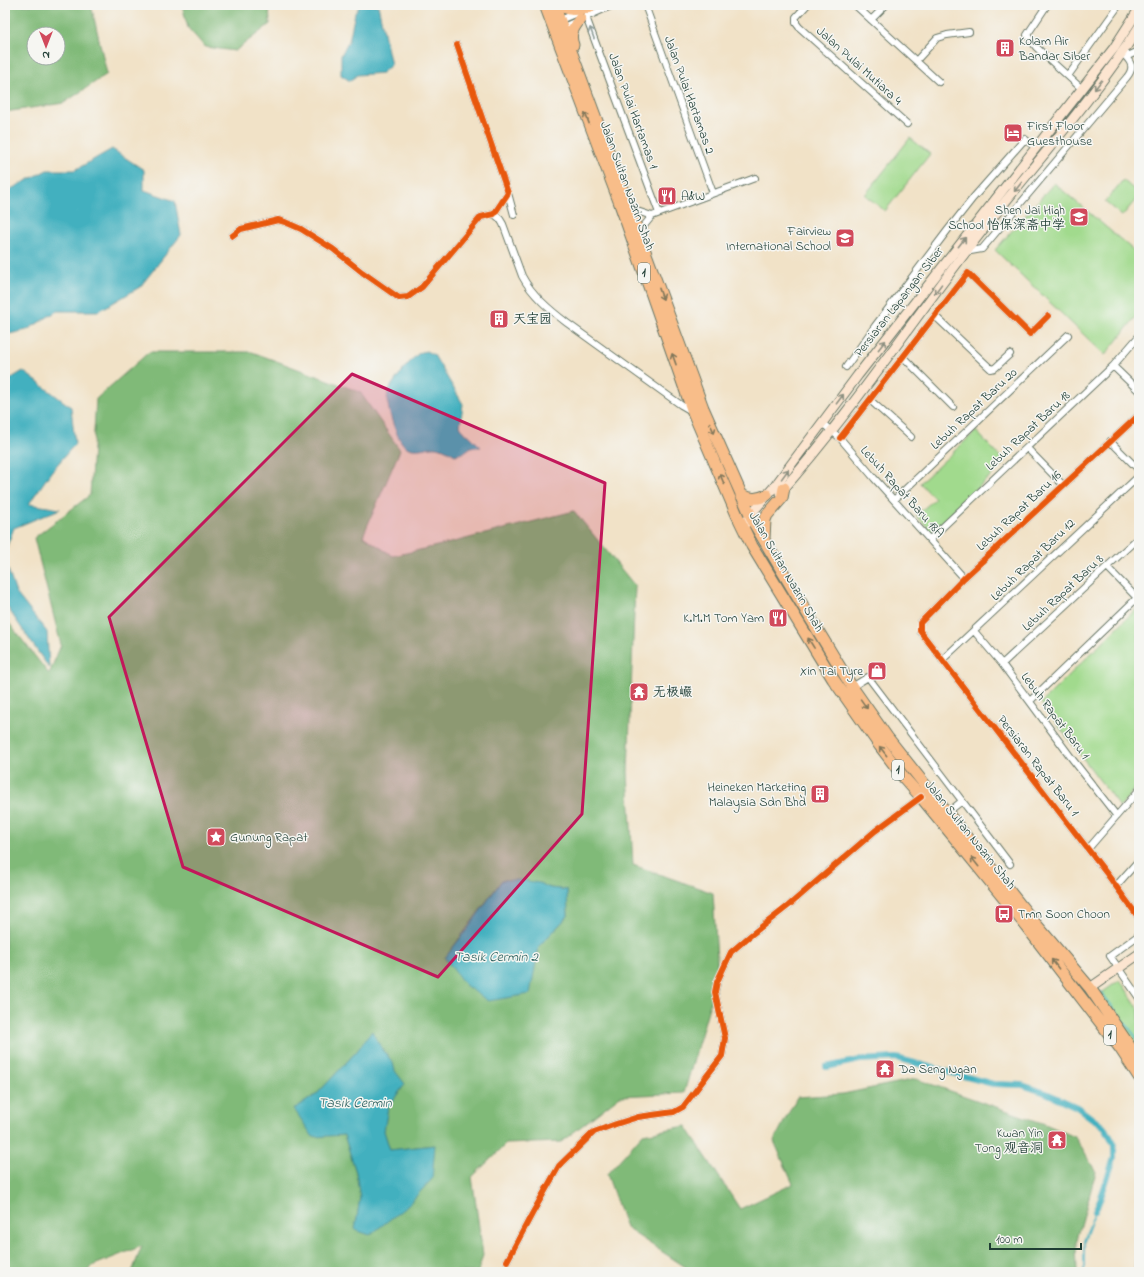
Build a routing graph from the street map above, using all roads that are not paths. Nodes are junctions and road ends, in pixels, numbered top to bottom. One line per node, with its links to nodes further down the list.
1 (545, 5): 14 (highway, Jalan Sultan Nazrin Shah / 1)
2 (554, 5): 14 (highway, Jalan Sultan Nazrin Shah / 1)
3 (560, 5): 12 (highway)
4 (613, 5): 12 (street)
5 (645, 5): 30 (street, Jalan Pulai Hartamas 2)
6 (807, 5): 26 (street, Jalan Pulai Mutiara 4)
7 (854, 5): 13 (street)
8 (886, 5): 13 (street)
9 (1047, 5): 22 (street)
10 (1119, 5): 22 (street)
11 (1139, 9): 18 (main road, Persiaran Lapangan Siber)
12 (588, 12): 14 (street); 14 (street); 25 (highway); 32 (street, Jalan Pulai Hartamas 1, one-way to 12)
13 (871, 20): 21 (street)
14 (557, 25): 25 (highway, Jalan Sultan Nazrin Shah / 1); 51 (highway, Jalan Sultan Nazrin Shah / 1, one-way to 14)
15 (1139, 27): 20 (main road, Persiaran Lapangan Siber)
16 (969, 32): 21 (street)
17 (458, 45): 29 (street)
18 (1114, 48): 20 (street); 24 (main road, Persiaran Lapangan Siber)
19 (1139, 51): 20 (street)
20 (1123, 54): 38 (main road, Persiaran Lapangan Siber, one-way to 38); 38 (street)
21 (916, 61): 23 (street)
22 (1068, 76): 24 (street)
23 (939, 82)
24 (1082, 89): 27 (main road, Persiaran Lapangan Siber)
25 (589, 97): 31 (highway, Jalan Sultan Nazrin Shah / 1)
26 (907, 124)
27 (1036, 148): 39 (main road, Persiaran Lapangan Siber, one-way to 27); 47 (street)
28 (755, 178): 30 (street)
29 (508, 193): 33 (street); 34 (street)
30 (713, 193): 32 (street)
31 (626, 198): 35 (street); 37 (highway, Jalan Sultan Nazrin Shah / 1)
32 (659, 213): 35 (street)
33 (494, 214): 36 (street); 51 (street)
34 (514, 214)
35 (652, 216): 37 (street)
36 (232, 236)
37 (640, 236): 51 (highway, Jalan Sultan Nazrin Shah / 1, one-way to 51)
38 (965, 252): 39 (main road, Persiaran Lapangan Siber)
39 (953, 261): 53 (main road, Persiaran Lapangan Siber, one-way to 39); 54 (main road, Persiaran Lapangan Siber, one-way to 54)
40 (935, 316): 41 (street); 44 (street); 45 (street)
41 (1048, 316)
42 (1068, 335): 65 (street, Lebuh Rapat Baru 20)
43 (1139, 336): 46 (street, Lebuh Rapat Baru 18)
44 (1010, 354)
45 (903, 357): 49 (street); 50 (street)
46 (1113, 366): 48 (street); 58 (street, Lebuh Rapat Baru 18)
47 (846, 367)
48 (1139, 391)
49 (870, 400): 55 (street); 56 (street)
50 (953, 407)
51 (698, 410): 63 (highway, Jalan Sultan Nazrin Shah / 1, one-way to 63); 67 (highway, Jalan Sultan Nazrin Shah / 1, one-way to 51)
52 (1139, 415): 57 (street, Lebuh Rapat Baru 16)
53 (822, 423): 54 (street, Lebuh Rapat Baru 18A); 64 (main road, Persiaran Lapangan Siber, one-way to 53)
54 (832, 430): 56 (street, Lebuh Rapat Baru 18A); 62 (main road, Persiaran Lapangan Siber)
55 (911, 437)
56 (840, 438): 65 (street, Lebuh Rapat Baru 18A)
57 (1110, 441): 59 (street); 61 (street, Lebuh Rapat Baru 16)
58 (1027, 448): 61 (street); 70 (street, Lebuh Rapat Baru 18)
59 (1139, 470)
60 (1139, 476): 75 (street, Lebuh Rapat Baru 12)
61 (1062, 485): 72 (street, Lebuh Rapat Baru 16)
62 (784, 488): 66 (main road, Persiaran Lapangan Siber); 69 (highway)
63 (741, 495): 64 (highway); 66 (highway, Jalan Sultan Nazrin Shah / 1)
64 (767, 495): 66 (main road, Persiaran Lapangan Siber)
65 (894, 500): 70 (street, Lebuh Rapat Baru 18A)
66 (752, 518): 67 (main road); 69 (highway, Jalan Sultan Nazrin Shah / 1)
67 (743, 528): 81 (highway, Jalan Sultan Nazrin Shah / 1, one-way to 67)
68 (1139, 536): 71 (street, Lebuh Rapat Baru 8)
69 (764, 539): 78 (highway, Jalan Sultan Nazrin Shah / 1)
70 (930, 539): 72 (street, Lebuh Rapat Baru 18A)
71 (1107, 567): 73 (street); 77 (street, Lebuh Rapat Baru 8)
72 (964, 578): 74 (street, Lebuh Rapat Baru 16)
73 (1138, 599): 79 (street)
74 (919, 628): 76 (street, Persiaran Rapat Baru 1)
75 (974, 631): 76 (street, Lebuh Rapat Baru 12); 77 (street, Lebuh Rapat Baru 1)
76 (942, 660): 85 (street, Persiaran Rapat Baru 1)
77 (1002, 664): 79 (street, Lebuh Rapat Baru 1)
78 (852, 687): 82 (street); 83 (highway, Jalan Sultan Nazrin Shah / 1, one-way to 83)
79 (1030, 701): 84 (street, Lebuh Rapat Baru 1)
80 (1139, 790): 84 (street)
81 (921, 797): 93 (highway, Jalan Sultan Nazrin Shah / 1, one-way to 81); 99 (street)
82 (962, 801): 83 (street); 87 (street)
83 (947, 813): 94 (highway, Jalan Sultan Nazrin Shah / 1)
84 (1116, 815): 85 (street)
85 (1088, 849): 88 (street, Persiaran Rapat Baru 1)
86 (1139, 860): 88 (street)
87 (1010, 864)
88 (1116, 886): 89 (street, Persiaran Rapat Baru 1)
89 (1139, 918)
90 (1139, 935): 92 (street)
91 (1139, 954): 92 (main road)
92 (1118, 968): 94 (main road); 95 (street)
93 (1064, 977): 94 (highway); 96 (highway, Jalan Sultan Nazrin Shah / 1)
94 (1090, 988): 96 (highway); 97 (highway, Jalan Sultan Nazrin Shah / 1)
95 (1139, 998)
96 (1095, 1015): 98 (highway, Jalan Sultan Nazrin Shah / 1)
97 (1139, 1060)
98 (1139, 1077)
99 (507, 1261)

